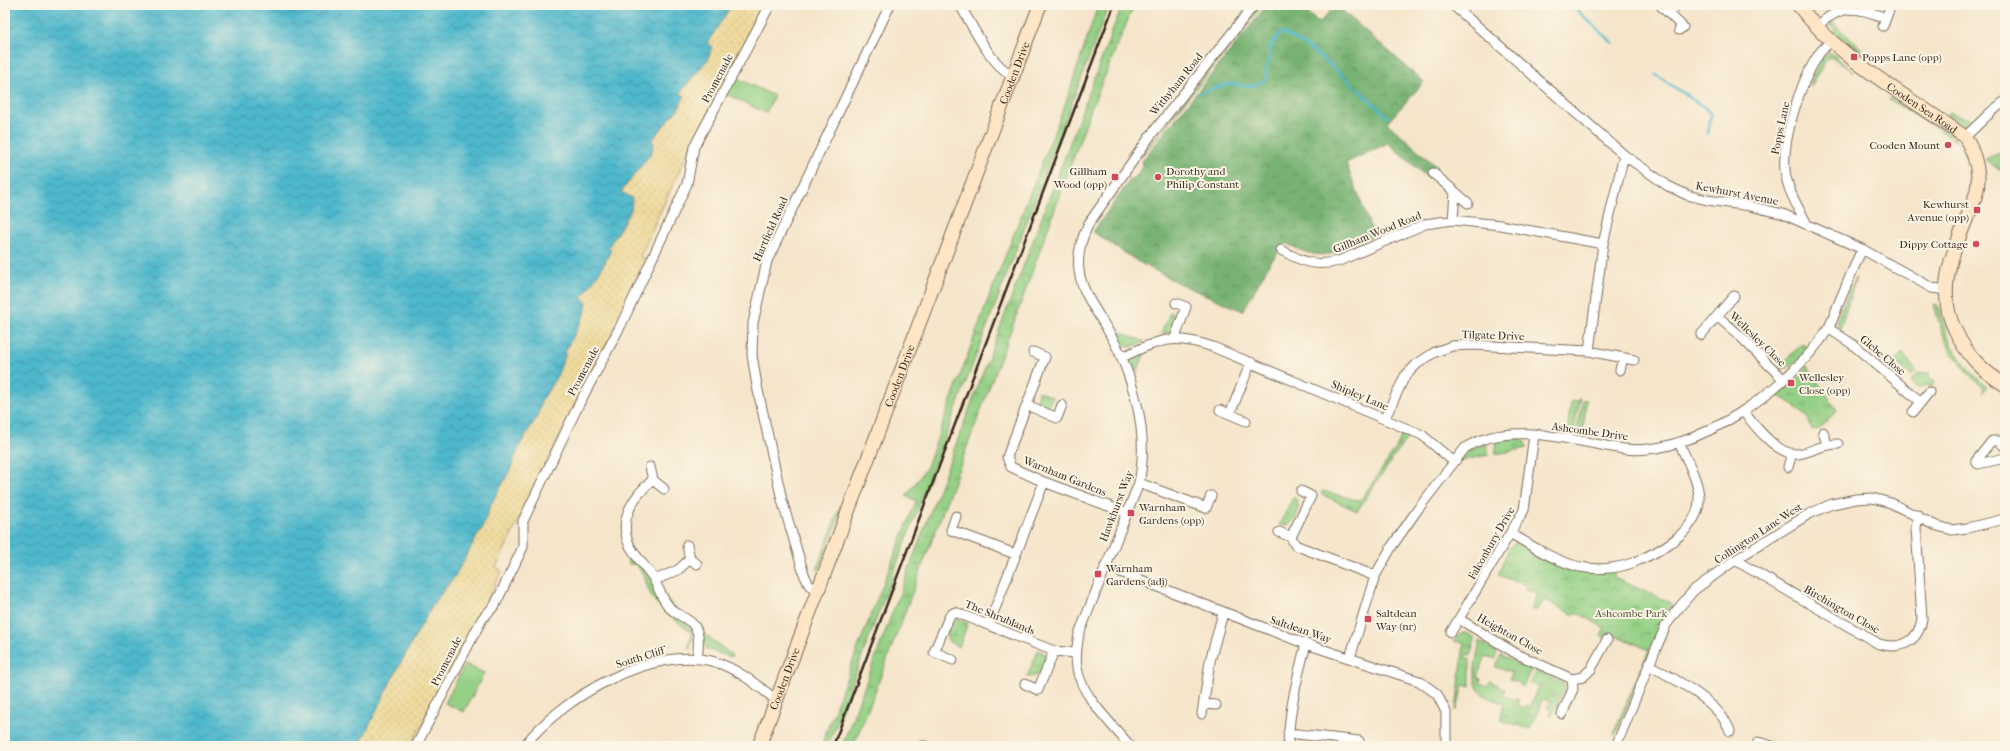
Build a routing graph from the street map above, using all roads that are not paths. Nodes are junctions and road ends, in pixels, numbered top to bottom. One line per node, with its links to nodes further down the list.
1 (770, 5): 106 (street, Promenade)
2 (890, 5): 84 (street, Hartfield Road)
3 (960, 5): 15 (street)
4 (1040, 5): 15 (main road, Cooden Drive)
5 (1254, 5): 20 (street, Withyham Road)
6 (1454, 5): 18 (street, Kewhurst Avenue)
7 (1660, 5): 10 (street)
8 (1677, 5): 10 (street)
9 (1798, 5): 12 (main road, Cooden Sea Road)
10 (1669, 13): 13 (street)
11 (1886, 18): 12 (street)
12 (1817, 26): 14 (main road, Cooden Sea Road)
13 (1679, 30)
14 (1831, 41): 17 (main road, Cooden Sea Road); 24 (street, Popps Lane)
15 (1013, 76): 84 (main road, Cooden Drive)
16 (2005, 102): 17 (street)
17 (1965, 137): 28 (main road, Cooden Sea Road)
18 (1624, 155): 24 (street, Kewhurst Avenue); 25 (street)
19 (1433, 173): 21 (street)
20 (1119, 179): 37 (street, Hawkhurst Way)
21 (1455, 192): 22 (street); 23 (street)
22 (1468, 203)
23 (1452, 220): 25 (street, Gillham Wood Road); 27 (street, Gillham Wood Road)
24 (1807, 224): 26 (street, Kewhurst Avenue)
25 (1603, 244): 35 (street)
26 (1862, 249): 28 (street, Kewhurst Avenue); 32 (street, Ashcombe Drive)
27 (1281, 250)
28 (1946, 290): 43 (main road, Cooden Sea Road)
29 (1734, 296): 31 (street, Wellesley Close)
30 (1176, 303): 34 (street)
31 (1716, 316): 33 (street, Wellesley Close); 42 (street, Wellesley Close)
32 (1828, 328): 42 (street, Ashcombe Drive); 45 (street, Glebe Close)
33 (1701, 334)
34 (1175, 338): 37 (street, Shipley Lane); 40 (street, Shipley Lane)
35 (1589, 351): 38 (street, Tilgate Drive); 52 (street, Tilgate Drive)
36 (1033, 352): 46 (street, Warnham Gardens)
37 (1122, 357): 67 (street, Hawkhurst Way)
38 (1623, 358): 39 (street, Tilgate Drive); 41 (street)
39 (1634, 360)
40 (1251, 362): 51 (street); 52 (street, Shipley Lane)
41 (1620, 370)
42 (1783, 379): 49 (street, Ashcombe Drive)
43 (2005, 385)
44 (1929, 392): 45 (street)
45 (1921, 402): 50 (street)
46 (1027, 405): 47 (street); 66 (street, Warnham Gardens)
47 (1062, 406)
48 (1220, 410): 51 (street)
49 (1743, 411): 56 (street, Ashcombe Drive); 60 (street)
50 (1913, 412)
51 (1230, 414): 53 (street)
52 (1385, 418): 62 (street, Shipley Lane)
53 (1246, 421)
54 (1823, 432): 57 (street)
55 (1534, 435): 56 (street, Ashcombe Drive); 62 (street, Ashcombe Drive); 76 (street, Falconbury Drive)
56 (1679, 442): 76 (street)
57 (1827, 444): 58 (street); 60 (street)
58 (1838, 444)
59 (2005, 446): 61 (street)
60 (1792, 453): 63 (street)
61 (2005, 458)
62 (1454, 461): 82 (street, Ashcombe Drive)
63 (1788, 466)
64 (650, 467): 65 (street)
65 (653, 480): 68 (street); 83 (street)
66 (1044, 482): 71 (street, Warnham Gardens); 79 (street)
67 (1139, 483): 70 (street); 71 (street, Hawkhurst Way)
68 (664, 489)
69 (1301, 491): 77 (street)
70 (1211, 496)
71 (1127, 513): 81 (street, Hawkhurst Way)
72 (1918, 515): 74 (street, Collington Lane West); 80 (street, Collington Lane West); 80 (street, Birchington Close)
73 (956, 516): 79 (street)
74 (2005, 519)
75 (1279, 532): 77 (street)
76 (1512, 534): 86 (street, Falconbury Drive)
77 (1291, 537): 82 (street)
78 (687, 545): 83 (street)
79 (1015, 554): 87 (street)
80 (1735, 560): 96 (street, Collington Lane West)
81 (1106, 566): 85 (street, Saltdean Way); 92 (street, Hawkhurst Way)
82 (1375, 576): 94 (street, Ashcombe Drive)
83 (655, 580): 93 (street)
84 (818, 591): 99 (main road, Cooden Drive)
85 (1223, 613): 90 (street, Saltdean Way); 100 (street)
86 (1459, 619): 88 (street, Falconbury Drive); 97 (street, Heighton Close)
87 (988, 624): 91 (street, The Shrublands); 95 (street, The Shrublands)
88 (1451, 632)
89 (1606, 640): 97 (street)
90 (1306, 644): 94 (street, Saltdean Way); 103 (street)
91 (1054, 651): 92 (street, The Shrublands); 98 (street)
92 (1076, 654): 111 (street, Hawkhurst Way)
93 (698, 658): 99 (street, South Cliff); 107 (street, South Cliff)
94 (1350, 658): 113 (street, Saltdean Way)
95 (953, 660)
96 (1649, 665): 102 (street); 114 (street, Collington Lane West)
97 (1572, 679): 101 (street)
98 (1025, 684)
99 (776, 700): 108 (main road, Cooden Drive)
100 (1216, 705)
101 (1562, 714)
102 (1730, 731)
103 (1288, 733): 104 (street); 112 (street)
104 (1352, 742)
105 (1758, 742): 115 (street)
106 (416, 746)
107 (524, 746)
108 (759, 746)
109 (921, 746): 110 (street)
110 (926, 746)
111 (1130, 746)
112 (1288, 746)
113 (1448, 746)
114 (1616, 746)
115 (1770, 746)

